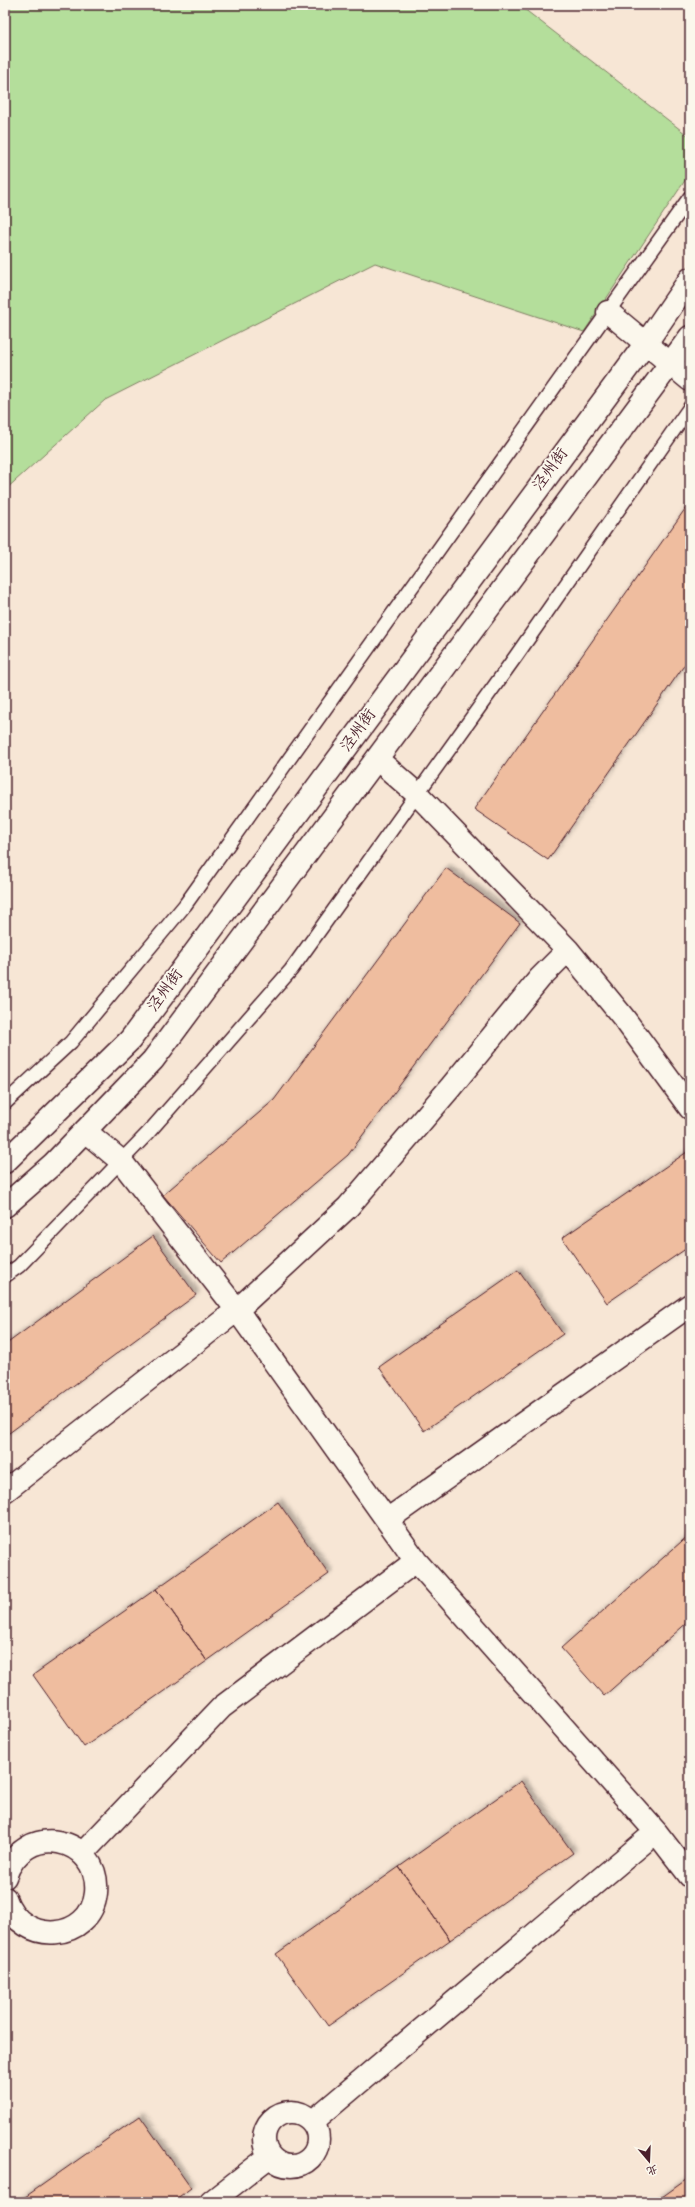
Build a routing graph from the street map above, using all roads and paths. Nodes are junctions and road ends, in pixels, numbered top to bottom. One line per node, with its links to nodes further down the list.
1 (690, 197): 3 (lane)
2 (690, 279): 5 (street, 泾州街)
3 (608, 312): 5 (street); 12 (lane)
4 (690, 337): 6 (street, 泾州街)
5 (646, 343): 6 (street); 16 (street, 泾州街)
6 (671, 364): 7 (street); 9 (street, 泾州街)
7 (690, 380)
8 (690, 407): 10 (lane)
9 (377, 759): 10 (street); 14 (street, 泾州街)
10 (417, 794): 11 (street); 15 (lane)
11 (568, 950): 13 (street); 20 (street)
12 (5, 1103)
13 (690, 1108)
14 (85, 1131): 15 (street); 17 (street, 泾州街)
15 (121, 1161): 18 (lane); 20 (street)
16 (5, 1162)
17 (5, 1206)
18 (5, 1276)
19 (690, 1305): 22 (street)
20 (237, 1310): 21 (street); 22 (street)
21 (5, 1491)
22 (387, 1520): 23 (street)
23 (416, 1561): 24 (street); 25 (street)
24 (656, 1832): 26 (street); 30 (street)
25 (82, 1854): 27 (street); 29 (street)
26 (690, 1876)
27 (5, 1877)
28 (5, 1898): 29 (street)
29 (11, 1924)
30 (312, 2122): 31 (street); 31 (street)
31 (270, 2156): 32 (street)
32 (211, 2202)

